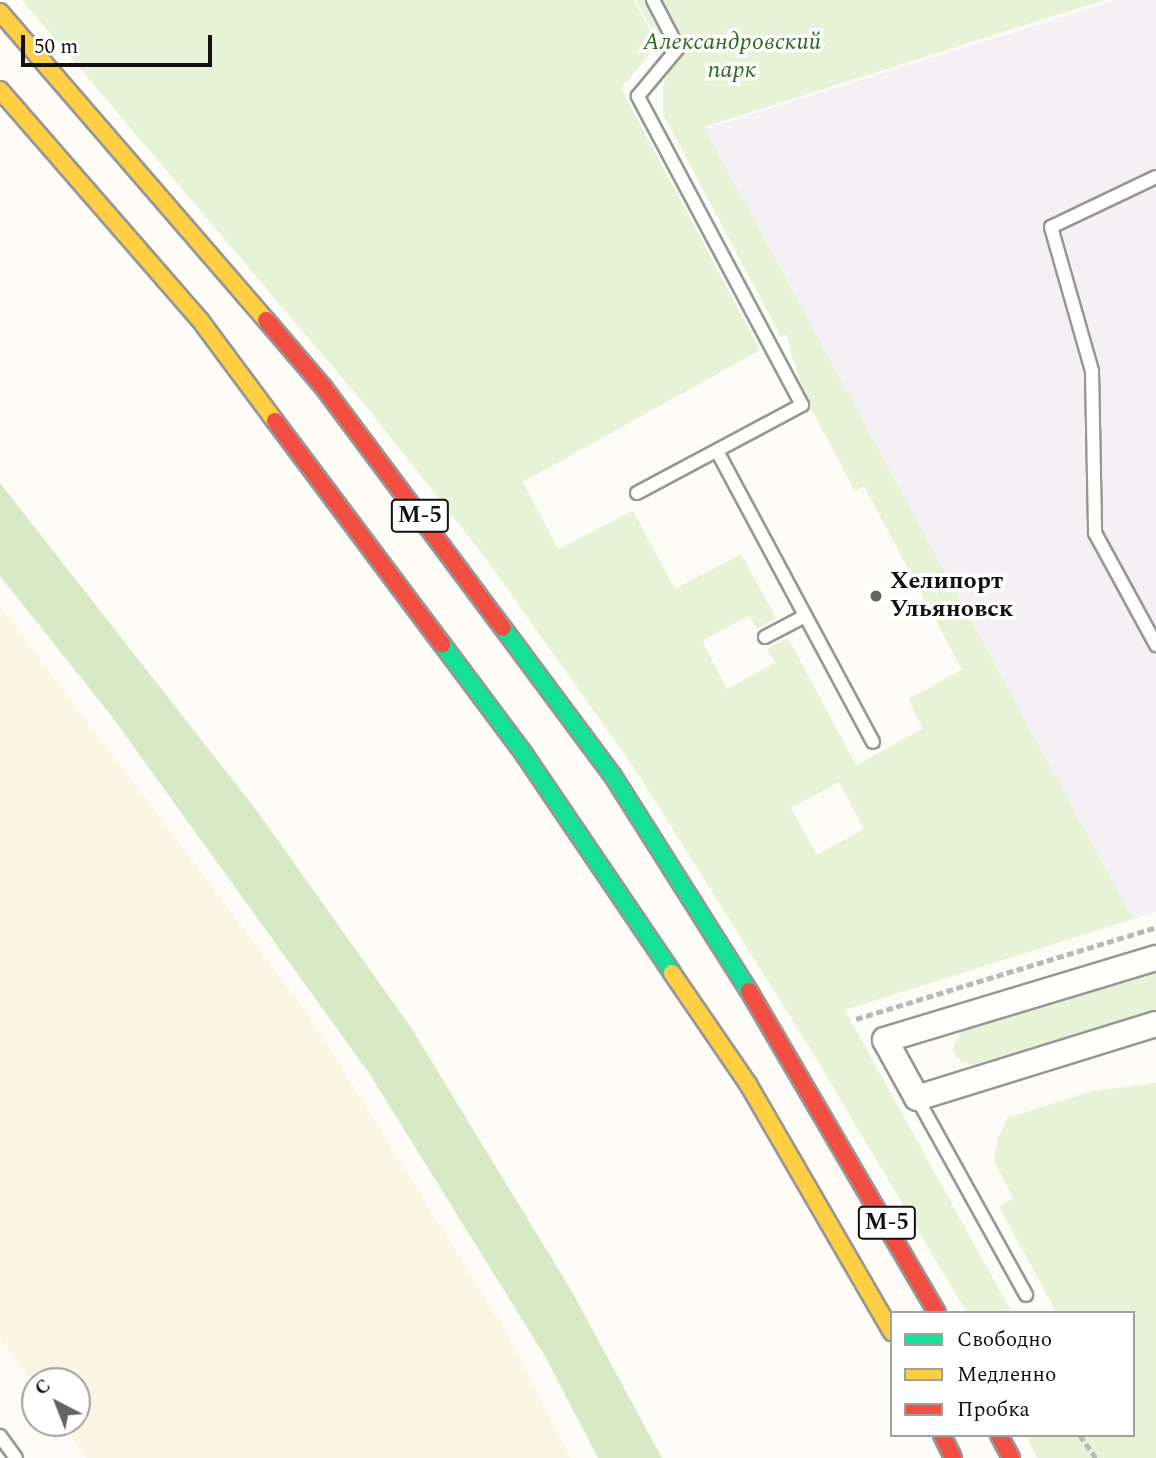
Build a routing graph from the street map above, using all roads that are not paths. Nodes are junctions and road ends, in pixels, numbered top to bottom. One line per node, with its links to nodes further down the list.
1 (653, 0): 5 (lane)
2 (0, 12): 15 (highway, М-5)
3 (0, 90): 16 (highway, М-5)
4 (1156, 177): 9 (lane)
5 (717, 451): 6 (lane); 7 (lane)
6 (637, 493)
7 (805, 616): 8 (lane); 10 (lane)
8 (765, 638)
9 (1156, 645)
10 (873, 742)
11 (1156, 958): 13 (street)
12 (1156, 1024): 13 (street)
13 (917, 1098): 14 (lane)
14 (1026, 1294)
15 (936, 1311)
16 (890, 1329)
17 (0, 1436): 20 (lane)
18 (943, 1437): 21 (highway)
19 (1000, 1437): 22 (highway)
20 (16, 1458)
21 (953, 1458)
22 (1011, 1458)

